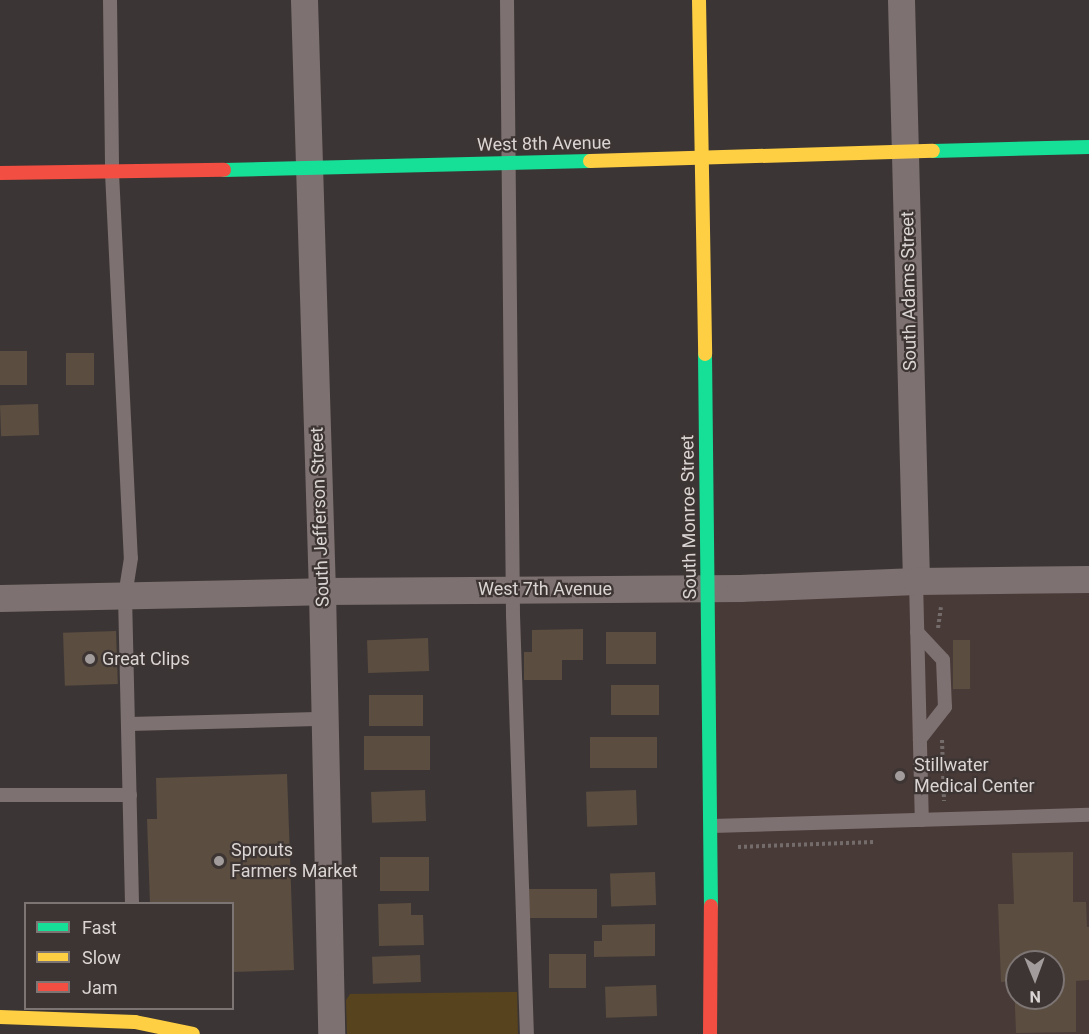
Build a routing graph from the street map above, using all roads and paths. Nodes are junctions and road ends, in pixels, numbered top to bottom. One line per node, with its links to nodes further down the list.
1 (110, 0): 12 (lane)
2 (304, 0): 10 (street, South Jefferson Street)
3 (507, 0): 9 (lane)
4 (699, 0): 8 (main road, South Monroe Street)
5 (901, 0): 7 (street, South Adams Street)
6 (1089, 147): 7 (main road, West 8th Avenue)
7 (905, 153): 8 (main road, West 8th Avenue); 14 (street, South Adams Street)
8 (701, 159): 9 (main road, West 8th Avenue); 16 (main road, South Monroe Street)
9 (508, 163): 10 (main road, West 8th Avenue); 15 (lane)
10 (309, 168): 12 (main road, West 8th Avenue); 17 (street, South Jefferson Street)
11 (0, 173): 12 (main road, West 8th Avenue)
12 (112, 173): 18 (lane)
13 (1089, 579): 14 (street, West 7th Avenue)
14 (916, 581): 16 (street, West 7th Avenue); 20 (lane)
15 (514, 589): 16 (street, West 7th Avenue); 17 (street, West 7th Avenue); 36 (lane)
16 (708, 589): 28 (main road, South Monroe Street)
17 (322, 591): 18 (street, West 7th Avenue); 21 (street, South Jefferson Street)
18 (125, 595): 19 (street, West 7th Avenue); 22 (lane)
19 (0, 598)
20 (917, 632): 23 (lane); 23 (lane)
21 (325, 719): 22 (lane); 35 (street, South Jefferson Street)
22 (129, 724): 25 (lane)
23 (920, 739): 27 (lane)
24 (0, 795): 25 (lane)
25 (130, 795): 31 (lane)
26 (1089, 815): 27 (lane)
27 (922, 820): 28 (lane)
28 (712, 826): 37 (main road, South Monroe Street)
29 (885, 841): 30 (path)
30 (737, 848)
31 (132, 902)
32 (135, 1015): 33 (main road); 34 (main road)
33 (0, 1017)
34 (194, 1034)
35 (331, 1034)
36 (527, 1034)
37 (710, 1034)

